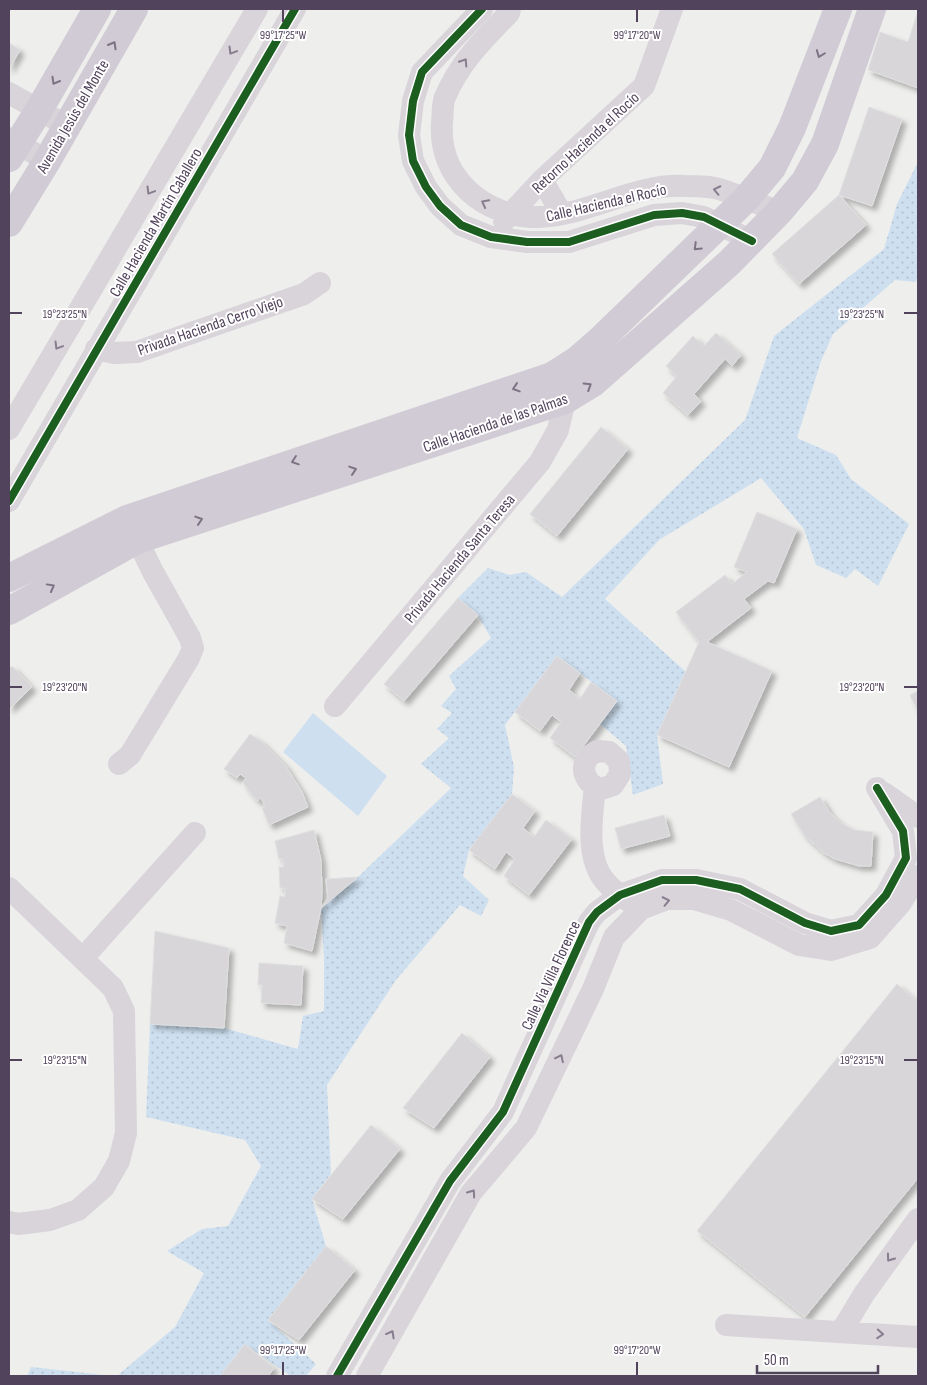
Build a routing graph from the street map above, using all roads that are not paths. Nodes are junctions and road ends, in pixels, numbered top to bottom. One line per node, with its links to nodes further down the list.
1 (96, 9): 11 (main road, Avenida Jesús del Monte, one-way to 11)
2 (134, 9): 12 (main road, Avenida Jesús del Monte, one-way to 2)
3 (257, 9): 30 (street, Calle Hacienda Martín Caballero, one-way to 30)
4 (295, 9): 28 (street, Calle Hacienda Martín Caballero)
5 (482, 9): 25 (street, Calle Hacienda el Rocío)
6 (510, 9): 20 (street, Calle Hacienda el Rocío, one-way to 6)
7 (672, 9): 15 (street, Retorno Hacienda el Rocío)
8 (838, 9): 18 (main road, Calle Hacienda de las Palmas, one-way to 18)
9 (872, 9): 19 (main road, Calle Hacienda de las Palmas)
10 (9, 93): 11 (street)
11 (39, 110): 12 (street); 13 (main road, Avenida Jesús del Monte)
12 (67, 126): 14 (main road, Avenida Jesús del Monte)
13 (12, 146): 14 (street)
14 (47, 161): 23 (main road, Avenida Jesús del Monte)
15 (542, 180): 20 (street, Retorno Hacienda el Rocío); 21 (street)
16 (648, 190): 17 (street, Calle Hacienda el Rocío); 18 (street, Calle Hacienda el Rocío, one-way to 16); 22 (street)
17 (626, 197): 21 (street, Calle Hacienda el Rocío); 22 (street)
18 (746, 199): 19 (street, Calle Hacienda el Rocío); 24 (main road, Calle Hacienda de las Palmas)
19 (779, 212): 26 (main road, Calle Hacienda de las Palmas)
20 (511, 213): 21 (street, Calle Hacienda el Rocío); 25 (street, Retorno Hacienda el Rocío)
21 (562, 214)
22 (645, 218): 24 (street, Calle Hacienda el Rocío); 25 (street, Calle Hacienda el Rocío)
23 (9, 223)
24 (720, 224): 26 (street, Calle Hacienda el Rocío); 31 (main road, Calle Hacienda de las Palmas, one-way to 31)
25 (491, 237)
26 (752, 241): 29 (main road, Calle Hacienda de las Palmas, one-way to 26)
27 (320, 283): 28 (street, Privada Hacienda Cerro Viejo)
28 (96, 349): 33 (street, Calle Hacienda Martín Caballero)
29 (565, 400): 32 (main road, Calle Hacienda de las Palmas); 37 (street, Privada Hacienda Santa Teresa)
30 (9, 429)
31 (389, 430): 32 (main road); 34 (main road, Calle Hacienda de las Palmas, one-way to 34)
32 (397, 456): 34 (main road, Calle Hacienda de las Palmas, one-way to 32)
33 (9, 501)
34 (132, 529): 35 (main road, Calle Hacienda de las Palmas); 36 (main road, Calle Hacienda de las Palmas, one-way to 34); 38 (street)
35 (9, 578)
36 (9, 611)
37 (335, 706)
38 (119, 764)
39 (595, 787): 44 (street)
40 (918, 817): 44 (street, Calle Via Villa Florence)
41 (195, 832): 46 (street)
42 (918, 876): 45 (street, one-way to 42)
43 (9, 888): 46 (street)
44 (620, 895): 45 (street); 52 (street, Calle Via Villa Florence)
45 (641, 909): 53 (street, one-way to 45)
46 (83, 958): 48 (street)
47 (918, 1219): 50 (street, one-way to 50)
48 (9, 1222)
49 (726, 1325): 50 (street)
50 (841, 1332): 51 (street, one-way to 51)
51 (918, 1337)
52 (337, 1376)
53 (367, 1376)

